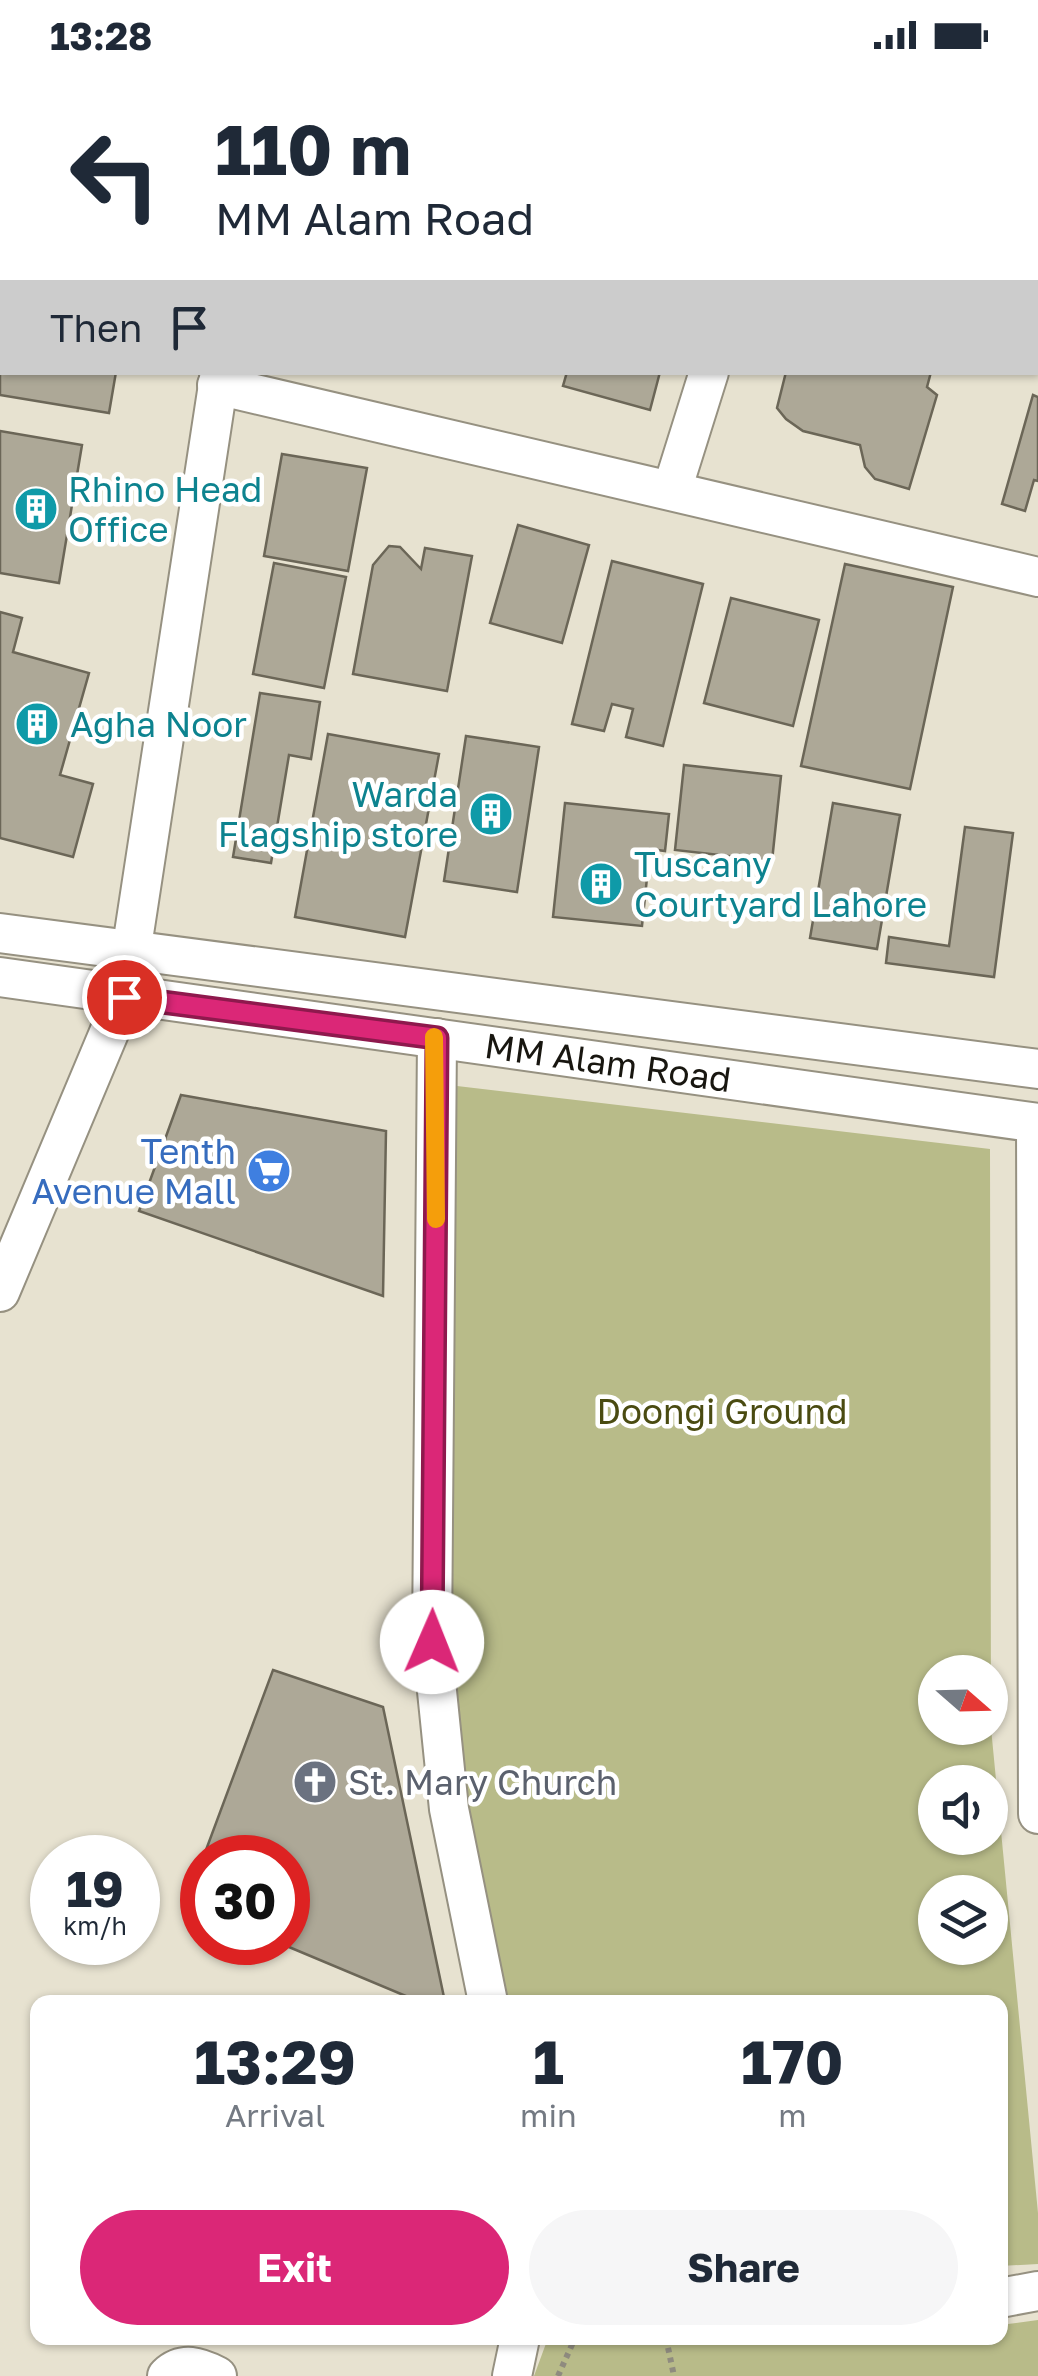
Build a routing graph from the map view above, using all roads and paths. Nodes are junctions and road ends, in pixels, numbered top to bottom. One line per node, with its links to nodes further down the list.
1 (708, 375): 3 (street)
2 (219, 379): 3 (street); 6 (street)
3 (672, 490): 4 (street)
4 (1038, 576)
5 (0, 933): 6 (street, MM Alam Road)
6 (131, 953): 10 (street, MM Alam Road)
7 (0, 977): 8 (street, MM Alam Road)
8 (124, 997): 9 (street, MM Alam Road); 12 (street)
9 (437, 1038): 11 (street, MM Alam Road); 14 (street)
10 (1038, 1069)
11 (1037, 1123): 13 (street)
12 (0, 1292)
13 (1038, 1814)
14 (487, 1995)
15 (1038, 2291): 16 (street)
16 (1008, 2297)
17 (519, 2345): 22 (street)
18 (572, 2345): 23 (path)
19 (667, 2345): 24 (path)
20 (166, 2376): 21 (street)
21 (218, 2376)
22 (512, 2376)
23 (558, 2376)
24 (674, 2376)

